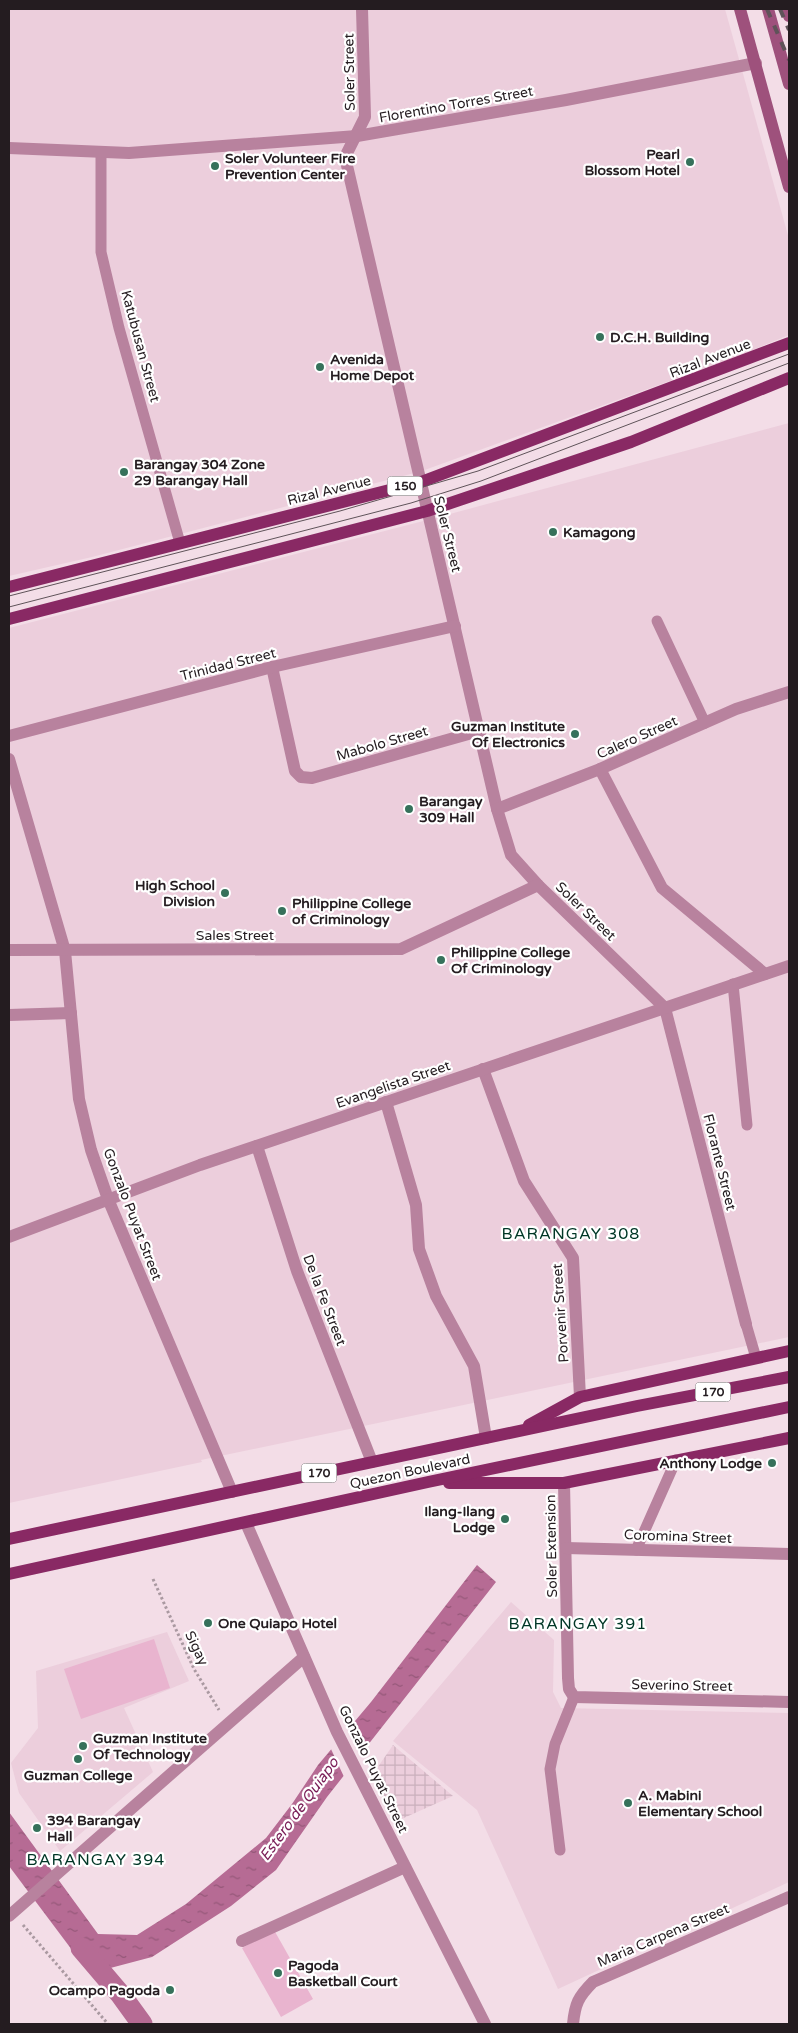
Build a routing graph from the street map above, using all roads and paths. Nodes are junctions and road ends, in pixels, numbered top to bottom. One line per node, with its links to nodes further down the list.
1 (362, 9): 8 (street, Soler Street)
2 (740, 9): 6 (main road)
3 (768, 9): 7 (main road)
4 (787, 9): 5 (main road)
5 (789, 16)
6 (756, 63): 8 (street, Florentino Torres Street); 11 (main road)
7 (789, 84)
8 (357, 136): 10 (street, Florentino Torres Street); 14 (street, Soler Street)
9 (9, 148): 10 (street, Florentino Torres Street)
10 (100, 152): 16 (lane, Katubusan Street)
11 (789, 187)
12 (789, 343): 14 (main road, Rizal Avenue / 150)
13 (789, 378): 15 (main road, 150)
14 (421, 482): 15 (street, Soler Street); 16 (main road, Rizal Avenue / 150)
15 (427, 511): 18 (main road, 150); 20 (street, Soler Street)
16 (180, 544): 17 (main road, Rizal Avenue / 150)
17 (9, 587)
18 (9, 619)
19 (656, 621): 23 (lane)
20 (455, 626): 21 (street, Trinidad Street); 24 (street, Soler Street)
21 (272, 667): 24 (street, Mabolo Street); 25 (street, Trinidad Street)
22 (789, 692): 23 (street, Calero Street)
23 (705, 723): 27 (street, Calero Street)
24 (478, 731): 28 (street, Soler Street)
25 (9, 736)
26 (9, 759): 31 (street, Gonzalo Puyat Street)
27 (600, 769): 28 (street, Calero Street); 33 (street)
28 (497, 809): 29 (street, Soler Street)
29 (538, 885): 31 (street, Sales Street); 35 (street, Soler Street)
30 (9, 950): 31 (street, Sales Street)
31 (65, 950): 36 (street, Gonzalo Puyat Street)
32 (789, 966): 33 (street, Evangelista Street)
33 (765, 974): 34 (street, Evangelista Street)
34 (733, 984): 35 (street, Evangelista Street); 40 (lane)
35 (665, 1008): 38 (street, Evangelista Street); 44 (street, Florante Street)
36 (71, 1013): 37 (street); 42 (street, Gonzalo Puyat Street)
37 (9, 1015)
38 (483, 1069): 39 (street, Evangelista Street); 48 (street, Porvenir Street)
39 (386, 1102): 41 (street, Evangelista Street); 51 (street)
40 (747, 1125)
41 (257, 1146): 42 (street, Evangelista Street); 54 (street, De la Fe Street)
42 (108, 1199): 43 (street, Evangelista Street); 57 (street, Gonzalo Puyat Street)
43 (9, 1237)
44 (746, 1324): 46 (lane)
45 (789, 1351): 46 (main road)
46 (756, 1358): 48 (main road)
47 (789, 1377): 50 (main road, Quezon Boulevard / 170)
48 (580, 1397): 50 (main road)
49 (789, 1407): 55 (main road, Quezon Boulevard / 170)
50 (514, 1432): 51 (main road, Quezon Boulevard / 170)
51 (486, 1438): 54 (main road, Quezon Boulevard / 170)
52 (789, 1438): 53 (main road)
53 (676, 1460): 56 (main road); 61 (lane)
54 (372, 1462): 57 (main road, Quezon Boulevard / 170)
55 (428, 1482): 56 (main road); 58 (main road, Quezon Boulevard / 170)
56 (564, 1483): 60 (street, Soler Extension)
57 (232, 1492): 59 (main road, Quezon Boulevard / 170)
58 (246, 1523): 63 (main road, Quezon Boulevard / 170); 65 (street, Gonzalo Puyat Street)
59 (9, 1539)
60 (566, 1548): 61 (street, Coromina Street); 66 (street, Soler Extension)
61 (636, 1550): 62 (street, Coromina Street)
62 (789, 1554)
63 (9, 1574)
64 (153, 1579): 68 (path, Sigay)
65 (304, 1657): 68 (street); 70 (street, Gonzalo Puyat Street)
66 (574, 1697): 67 (street, Severino Street); 69 (lane)
67 (789, 1702)
68 (227, 1722): 72 (street)
69 (560, 1850)
70 (405, 1866): 73 (street); 75 (street, Gonzalo Puyat Street)
71 (789, 1897): 76 (street, Maria Carpena Street)
72 (11, 1914): 74 (path)
73 (242, 1941)
74 (108, 2024)
75 (485, 2024)
76 (573, 2024)

